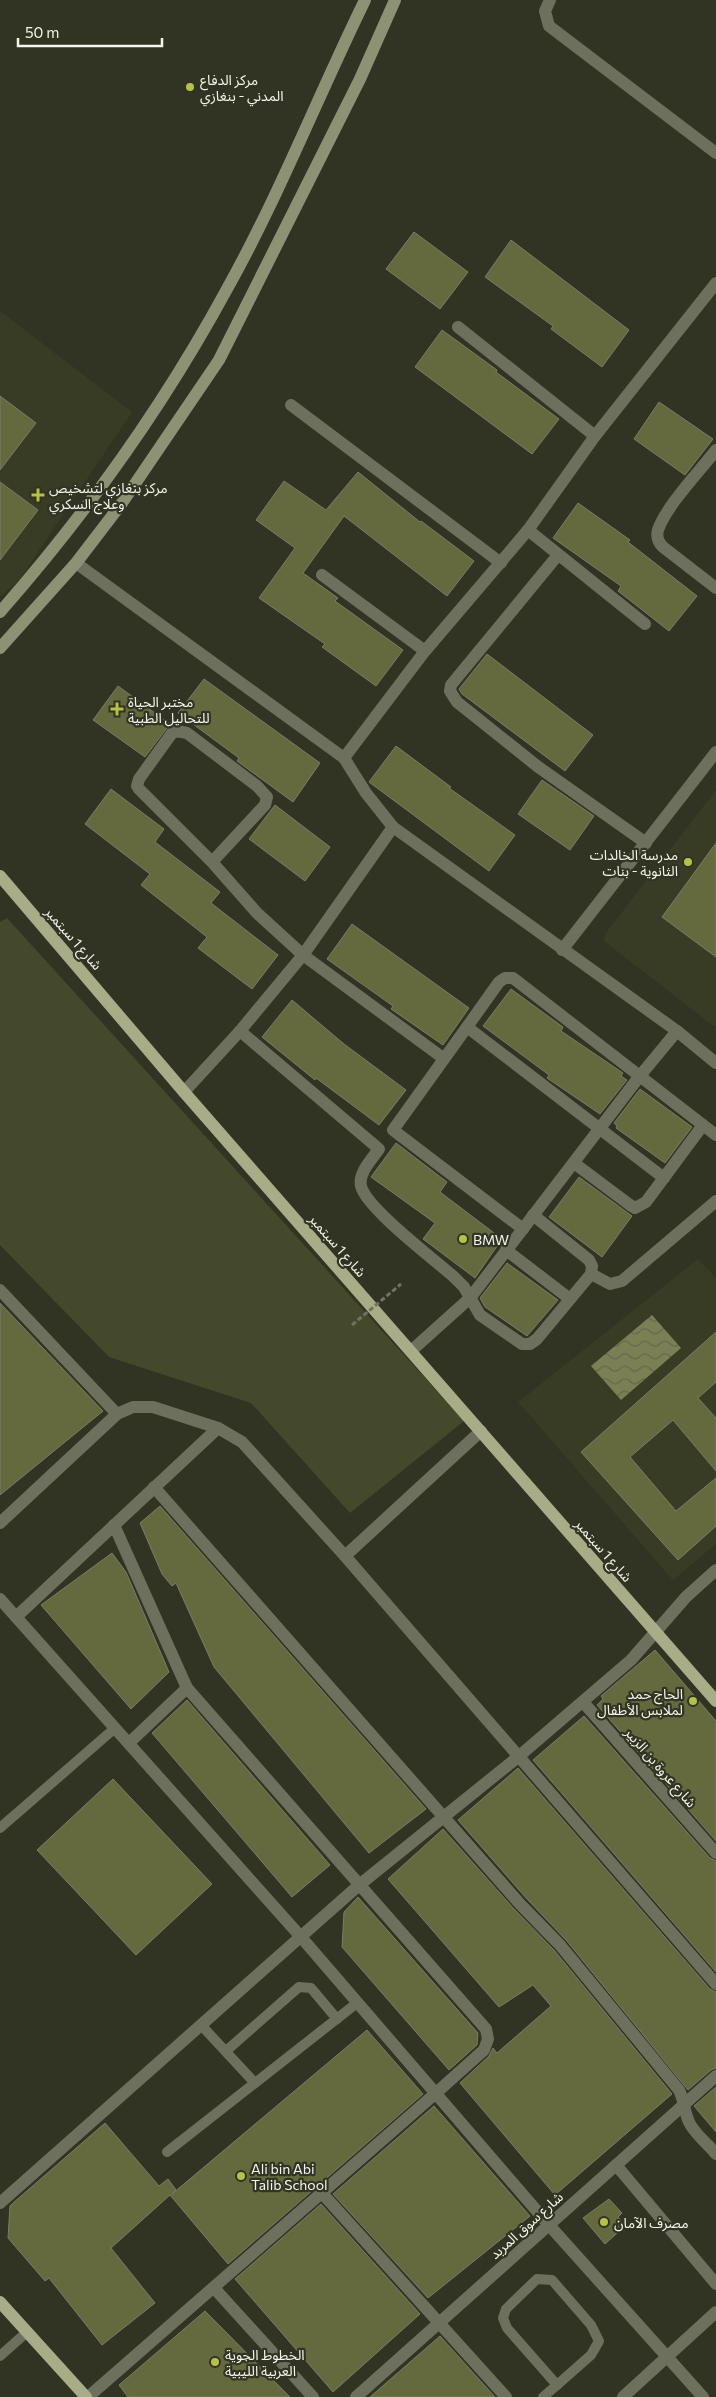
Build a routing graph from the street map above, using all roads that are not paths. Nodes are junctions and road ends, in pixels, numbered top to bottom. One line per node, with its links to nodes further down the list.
1 (365, 0): 16 (main road)
2 (395, 0): 12 (main road)
3 (550, 0): 4 (street)
4 (716, 153)
5 (716, 283): 8 (street)
6 (458, 327): 8 (street)
7 (291, 405): 13 (street)
8 (595, 436): 10 (street)
9 (716, 450): 15 (street)
10 (528, 530): 11 (street); 13 (street)
11 (558, 554): 17 (street); 23 (street)
12 (76, 564): 18 (main road); 21 (street)
13 (501, 564): 19 (street)
14 (322, 575): 19 (street)
15 (716, 588)
16 (0, 612)
17 (645, 624)
18 (0, 648)
19 (425, 651): 21 (street)
20 (716, 752): 23 (street)
21 (344, 758): 22 (street)
22 (393, 827): 26 (street); 27 (street)
23 (646, 843): 26 (street)
24 (212, 862): 24 (street); 27 (street)
25 (0, 876): 34 (main road, شارع 1 سبتمبر)
26 (562, 950): 30 (street)
27 (303, 955): 29 (street); 31 (street)
28 (467, 1027): 31 (street); 33 (street); 37 (street)
29 (240, 1031): 34 (street); 39 (street)
30 (677, 1031): 32 (street); 33 (street)
31 (443, 1058): 36 (street)
32 (716, 1063)
33 (639, 1077): 35 (street); 37 (street)
34 (184, 1092): 50 (main road, شارع 1 سبتمبر)
35 (702, 1126): 38 (street); 41 (street)
36 (393, 1130): 39 (street); 44 (street)
37 (600, 1130): 40 (street); 41 (street)
38 (716, 1135)
39 (379, 1149): 48 (street)
40 (574, 1163): 41 (street); 43 (street)
41 (664, 1178)
42 (716, 1201): 46 (street)
43 (533, 1215): 44 (street); 46 (street)
44 (523, 1229): 45 (street)
45 (506, 1250): 48 (street); 49 (street)
46 (591, 1274): 49 (street)
47 (0, 1290): 51 (street)
48 (470, 1298): 49 (street); 50 (street)
49 (570, 1299)
50 (411, 1351): 53 (main road, شارع 1 سبتمبر)
51 (118, 1414): 52 (street); 55 (street)
52 (218, 1428): 54 (street); 57 (street)
53 (481, 1431): 57 (street); 61 (main road, شارع 1 سبتمبر)
54 (154, 1487): 56 (street); 68 (street)
55 (0, 1523)
56 (114, 1525): 60 (street); 62 (street)
57 (345, 1556): 67 (street)
58 (716, 1570): 61 (street)
59 (0, 1599): 60 (street)
60 (16, 1617): 65 (street)
61 (656, 1632): 63 (main road, شارع 1 سبتمبر); 64 (street)
62 (187, 1688): 66 (street); 71 (street)
63 (716, 1701)
64 (583, 1702): 67 (street); 70 (street, شارع عروة بن الزبير)
65 (115, 1728): 66 (street); 69 (lane)
66 (129, 1743): 72 (street)
67 (518, 1757): 68 (street); 73 (street)
68 (444, 1817): 71 (street); 81 (street)
69 (0, 1828)
70 (716, 1853)
71 (358, 1886): 72 (street); 80 (street)
72 (301, 1937): 74 (street); 76 (street)
73 (716, 1984)
74 (358, 2003): 75 (lane); 80 (street)
75 (337, 2019): 77 (lane); 79 (lane)
76 (201, 2025): 77 (lane); 86 (street)
77 (226, 2052): 79 (lane)
78 (716, 2076): 81 (street, شارع سوق المربد)
79 (254, 2082): 82 (lane)
80 (436, 2093): 85 (street); 87 (street)
81 (686, 2104): 83 (street); 84 (street, شارع سوق المربد)
82 (167, 2152)
83 (716, 2154)
84 (616, 2165): 87 (street, شارع سوق المربد); 88 (street)
85 (321, 2192): 89 (street); 92 (street)
86 (0, 2203)
87 (549, 2225): 92 (street, شارع سوق المربد); 94 (street)
88 (716, 2284)
89 (214, 2288): 97 (street); 98 (street)
90 (0, 2302): 93 (main road)
91 (716, 2312): 94 (street)
92 (440, 2322): 99 (street, شارع سوق المربد); 100 (street)
93 (27, 2332): 95 (lane); 97 (main road)
94 (667, 2355): 102 (street); 103 (street)
95 (0, 2356)
96 (557, 2384): 96 (lane); 101 (lane)
97 (87, 2397)
98 (312, 2397)
99 (356, 2397)
100 (506, 2397)
101 (543, 2397)
102 (623, 2397)
103 (702, 2397)

